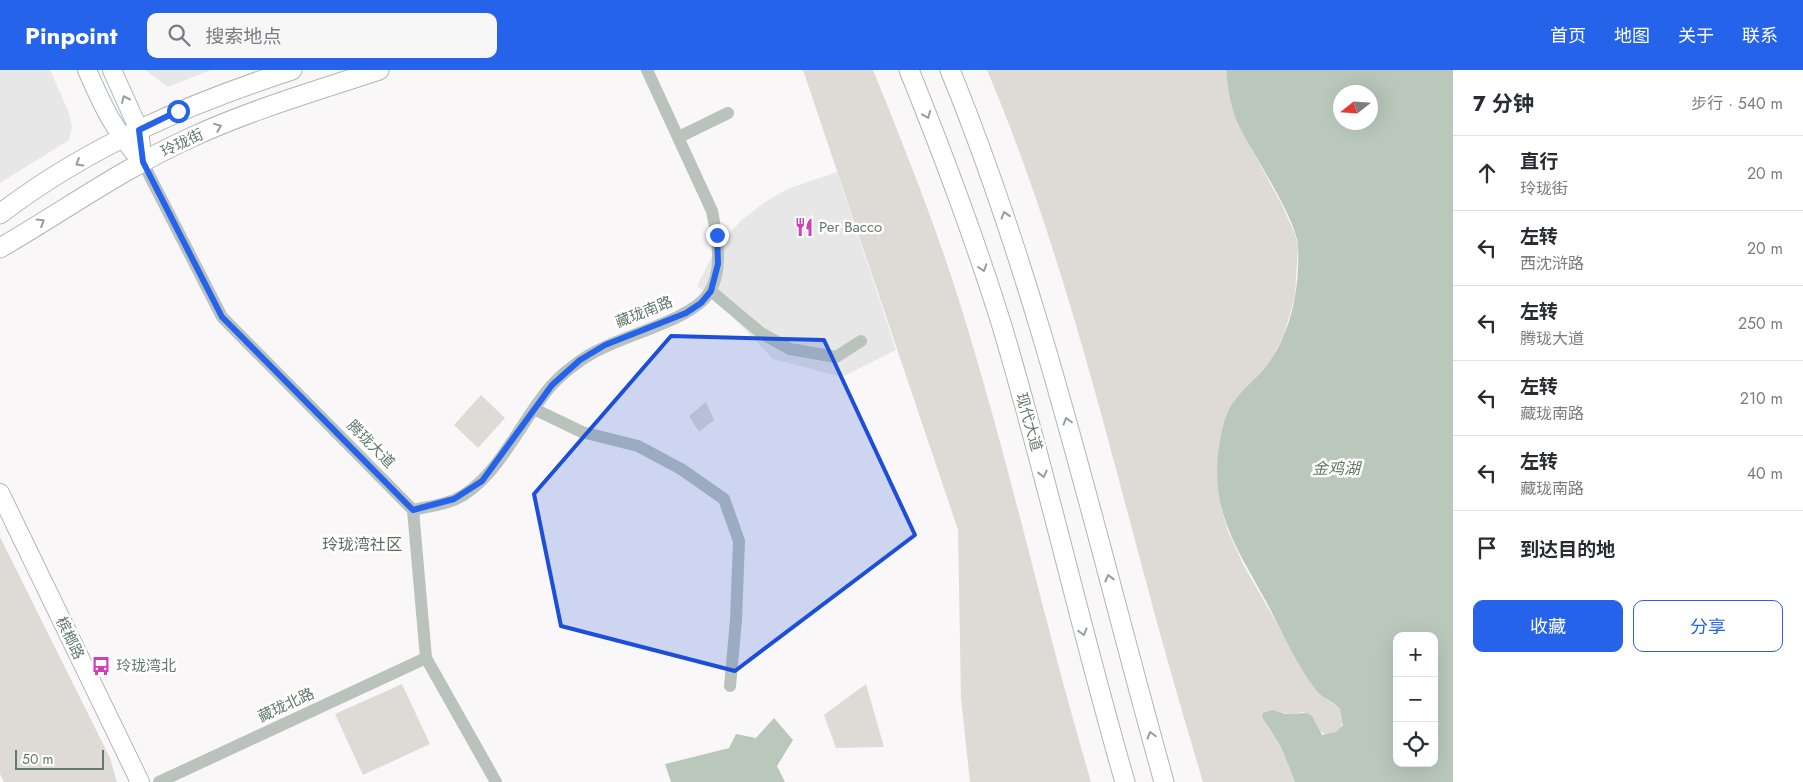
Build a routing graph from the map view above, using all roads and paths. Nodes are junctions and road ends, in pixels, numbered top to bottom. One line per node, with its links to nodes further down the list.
1 (87, 70): 11 (main road)
2 (112, 70): 9 (main road, one-way to 2)
3 (292, 70): 9 (main road, 玲珑街)
4 (379, 70): 12 (main road, 玲珑街, one-way to 4)
5 (647, 70): 10 (street)
6 (909, 70): 25 (main road, 现代大道, one-way to 25)
7 (950, 70): 26 (main road, one-way to 7)
8 (728, 113): 10 (street)
9 (139, 130): 11 (main road, 玲珑街); 12 (main road)
10 (679, 137): 15 (street)
11 (121, 138): 12 (main road); 13 (main road, 玲珑街, one-way to 13)
12 (143, 162): 14 (main road, 玲珑街, one-way to 12); 19 (street, 腾珑大道)
13 (0, 214)
14 (0, 248)
15 (711, 291): 16 (street); 17 (street, 藏珑南路)
16 (860, 342)
17 (534, 409): 19 (street, 藏珑南路); 21 (street)
18 (0, 493): 22 (main road, 槟榔路)
19 (413, 510): 20 (street)
20 (426, 658): 23 (street, 藏珑北路); 24 (street)
21 (730, 686)
22 (140, 782)
23 (159, 782)
24 (496, 782)
25 (1125, 782)
26 (1164, 782)

